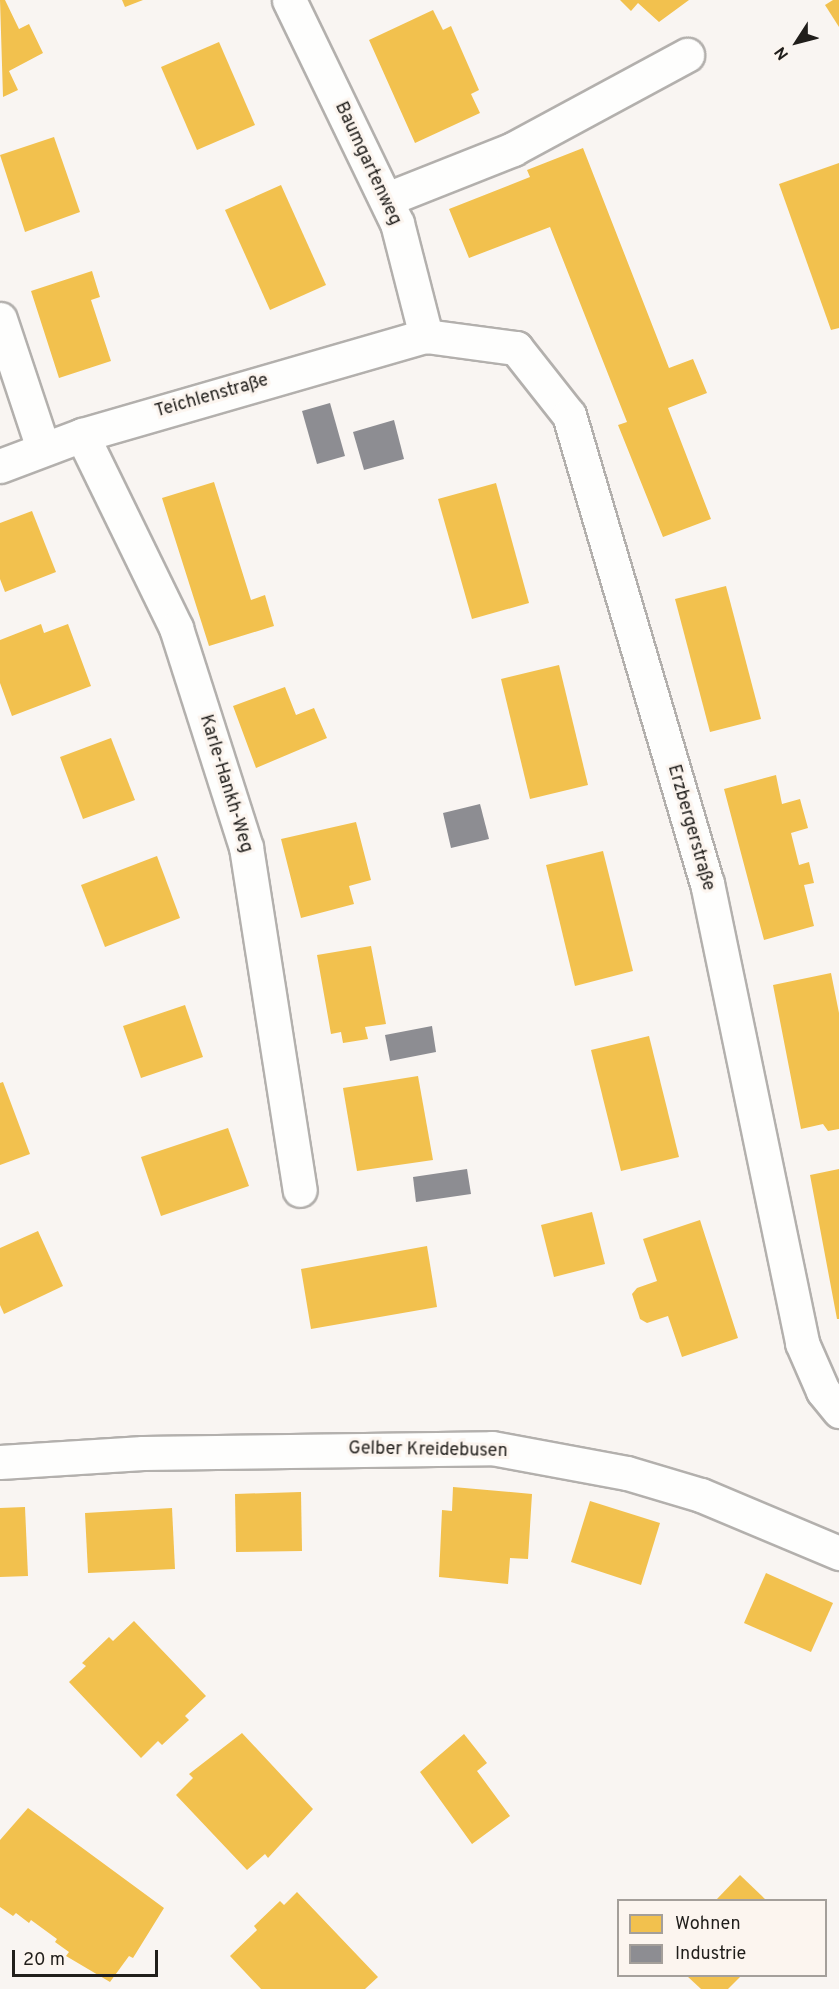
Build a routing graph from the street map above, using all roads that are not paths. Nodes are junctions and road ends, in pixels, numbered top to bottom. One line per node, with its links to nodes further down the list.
1 (288, 0): 3 (street, Baumgartenweg)
2 (687, 55): 3 (street)
3 (387, 200): 5 (street, Baumgartenweg)
4 (0, 320): 7 (street)
5 (426, 336): 6 (street, Teichlenstraße); 10 (street, Erzbergerstraße)
6 (82, 435): 7 (street, Teichlenstraße); 9 (street, Karle-Hankh-Weg)
7 (43, 448): 8 (street, Teichlenstraße)
8 (0, 466)
9 (300, 1190)
10 (839, 1411)
11 (0, 1462): 12 (street, Gelber Kreidebusen)
12 (839, 1553)

